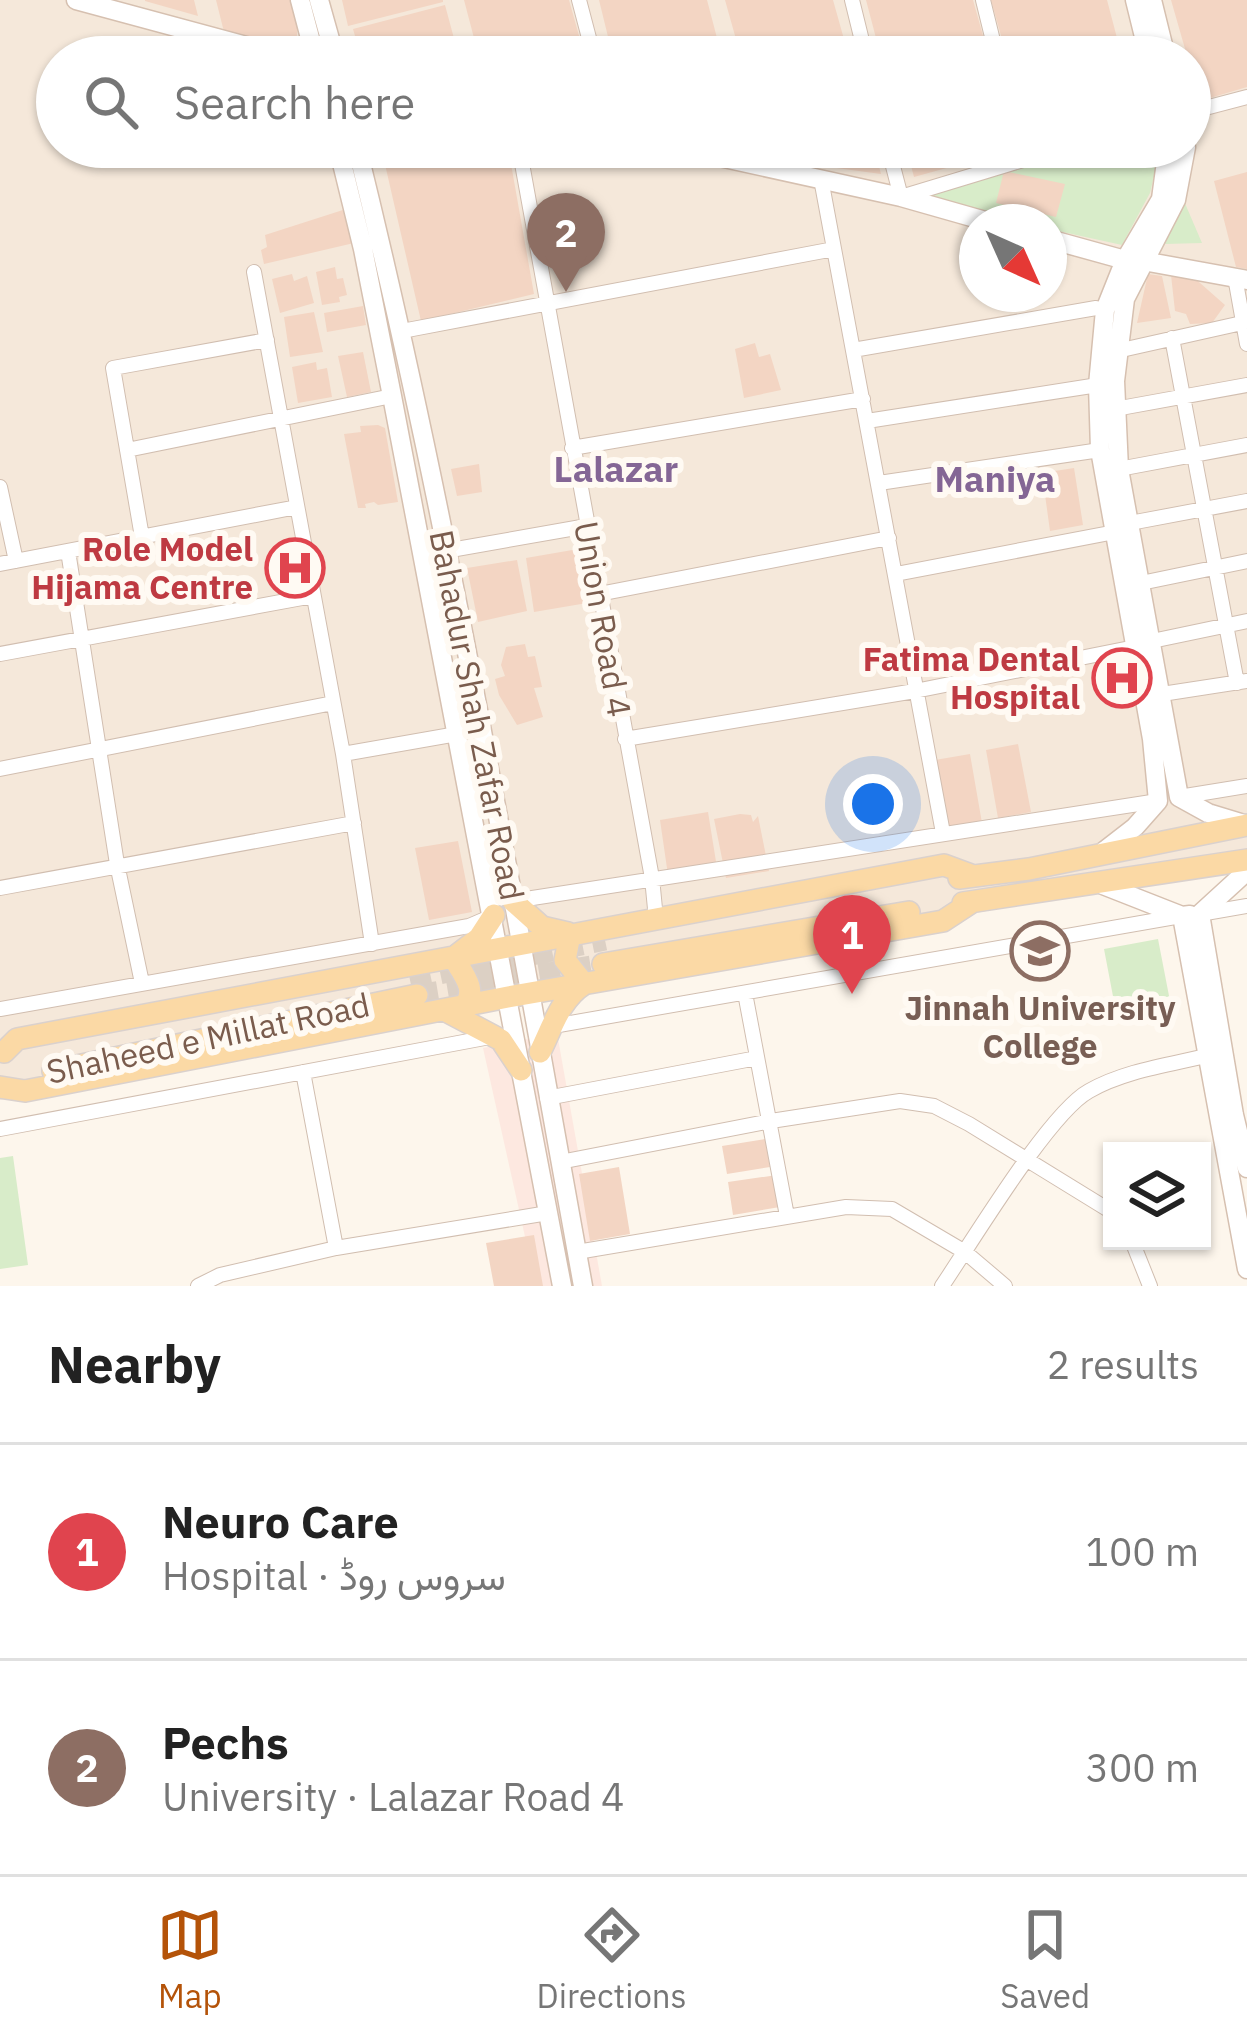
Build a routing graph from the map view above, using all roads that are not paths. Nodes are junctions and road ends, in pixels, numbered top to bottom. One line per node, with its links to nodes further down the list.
1 (76, 0): 9 (main road)
2 (299, 0): 11 (main road)
3 (319, 0): 12 (main road)
4 (579, 0): 13 (street)
5 (852, 0): 14 (street)
6 (983, 0): 15 (street)
7 (1135, 0): 16 (main road)
8 (1151, 0): 17 (main road)
9 (98, 3): 10 (main road)
10 (213, 36)
11 (309, 36)
12 (329, 36)
13 (588, 36)
14 (861, 36)
15 (992, 36)
16 (1144, 36)
17 (1160, 36)
18 (1247, 97): 19 (street)
19 (1211, 106)
20 (343, 168): 47 (main road, Bahadur Shah Zafar Road)
21 (362, 168): 39 (main road, Bahadur Shah Zafar Road)
22 (523, 168): 36 (street, Union Road 4)
23 (770, 168): 28 (main road)
24 (893, 168): 29 (street)
25 (980, 168): 29 (street)
26 (1165, 168): 33 (main road)
27 (1182, 168): 33 (main road)
28 (821, 179): 29 (main road); 32 (street)
29 (901, 197): 30 (main road)
30 (959, 213)
31 (1067, 244): 33 (main road)
32 (834, 249): 36 (street); 43 (street)
33 (1134, 261): 35 (main road); 37 (main road); 44 (main road)
34 (254, 272): 41 (street)
35 (1241, 278): 38 (street)
36 (547, 303): 39 (street); 54 (street, Union Road 4)
37 (1105, 310): 43 (street); 45 (main road)
38 (1242, 323): 40 (street); 42 (street)
39 (402, 331): 69 (main road, Bahadur Shah Zafar Road)
40 (1172, 338): 44 (street); 48 (street)
41 (267, 340): 51 (street); 55 (street)
42 (1247, 344)
43 (854, 350): 49 (street)
44 (1117, 351): 50 (main road)
45 (1098, 385): 52 (street); 56 (main road)
46 (1247, 385): 48 (street)
47 (392, 396): 51 (street); 86 (main road, Bahadur Shah Zafar Road)
48 (1184, 398): 50 (street); 57 (street)
49 (863, 399): 52 (street); 54 (street)
50 (1114, 409): 58 (main road)
51 (282, 421): 55 (street); 62 (street)
52 (867, 421): 59 (street)
53 (1247, 445): 57 (street)
54 (572, 448): 64 (street, Union Road 4)
55 (127, 450): 66 (street)
56 (1100, 450): 59 (street); 65 (main road)
57 (1194, 456): 58 (street); 63 (street)
58 (1119, 469): 65 (main road)
59 (879, 483): 67 (street)
60 (0, 487): 71 (street)
61 (1247, 501): 63 (street)
62 (297, 507): 66 (street); 76 (street)
63 (1204, 509): 65 (street); 72 (street)
64 (587, 526): 69 (street); 75 (street, Union Road 4)
65 (1123, 528): 73 (street); 74 (main road); 80 (main road)
66 (142, 537): 68 (street)
67 (889, 538): 73 (street); 75 (street)
68 (68, 551): 71 (street); 79 (street)
69 (445, 551): 106 (main road, Bahadur Shah Zafar Road)
70 (1247, 561): 72 (street)
71 (8, 562)
72 (1217, 568): 74 (street); 78 (street)
73 (896, 574): 83 (street)
74 (1141, 583): 80 (main road)
75 (599, 594): 88 (street, Union Road 4)
76 (314, 596): 79 (street); 85 (street)
77 (1247, 621): 78 (street)
78 (1227, 625): 80 (street); 82 (street)
79 (80, 640): 81 (street); 89 (street)
80 (1144, 644): 83 (street); 84 (main road); 87 (main road)
81 (0, 654)
82 (1242, 682): 84 (street)
83 (915, 691): 88 (street); 97 (street)
84 (1162, 694): 87 (main road)
85 (333, 703): 89 (street); 90 (street)
86 (458, 734): 90 (street); 109 (main road, Bahadur Shah Zafar Road)
87 (1161, 737): 93 (main road); 94 (main road)
88 (625, 739): 103 (street, Union Road 4)
89 (100, 749): 91 (street); 100 (street)
90 (343, 754): 95 (street)
91 (0, 769)
92 (1247, 786): 93 (street)
93 (1179, 797): 94 (main road); 96 (main road)
94 (1158, 801): 97 (street); 98 (main road)
95 (354, 823): 100 (street); 113 (street)
96 (1247, 825): 98 (main road)
97 (943, 833): 103 (street)
98 (1104, 851): 102 (main road)
99 (1247, 860): 104 (main road)
100 (117, 864): 105 (street); 117 (street)
101 (1247, 871): 110 (main road)
102 (971, 875): 107 (main road); 111 (main road)
103 (652, 878): 106 (street); 111 (street, Union Road 4)
104 (1103, 885): 107 (main road); 110 (main road)
105 (0, 888)
106 (513, 901): 112 (main road); 114 (main road, Bahadur Shah Zafar Road)
107 (972, 902): 118 (main road)
108 (1247, 906): 110 (street)
109 (494, 915): 113 (street); 115 (main road, Bahadur Shah Zafar Road); 116 (main road)
110 (1191, 915): 119 (street); 127 (main road); 137 (main road)
111 (656, 919): 112 (main road)
112 (573, 935): 114 (main road); 118 (main road)
113 (372, 944): 117 (street)
114 (523, 944): 115 (main road); 120 (main road, Bahadur Shah Zafar Road)
115 (500, 949): 116 (main road); 120 (main road, Bahadur Shah Zafar Road)
116 (449, 958): 121 (main road); 126 (main road)
117 (142, 983): 122 (street)
118 (584, 984): 120 (main road); 123 (main road)
119 (745, 993): 123 (street); 128 (street)
120 (519, 995): 121 (main road); 124 (main road, Bahadur Shah Zafar Road); 125 (main road, Bahadur Shah Zafar Road)
121 (453, 1008): 124 (main road); 131 (main road)
122 (0, 1009)
123 (553, 1026): 125 (main road)
124 (504, 1034): 129 (main road); 130 (street)
125 (540, 1052): 132 (main road, Bahadur Shah Zafar Road)
126 (2, 1053): 131 (main road, Shaheed e Millat Road)
127 (1206, 1056): 135 (street); 145 (main road)
128 (757, 1058): 132 (street); 133 (street)
129 (521, 1070): 139 (main road)
130 (303, 1072): 134 (street); 141 (street)
131 (0, 1084)
132 (547, 1098): 136 (main road, Bahadur Shah Zafar Road)
133 (771, 1121): 135 (street); 136 (street); 140 (street)
134 (0, 1129)
135 (1029, 1159): 138 (street); 144 (street)
136 (560, 1162): 143 (main road, Bahadur Shah Zafar Road)
137 (1247, 1168)
138 (1103, 1206)
139 (548, 1214): 141 (street); 147 (main road)
140 (787, 1216): 143 (street); 144 (street)
141 (336, 1248): 146 (street)
142 (1136, 1250): 151 (street)
143 (577, 1252): 148 (main road, Bahadur Shah Zafar Road)
144 (965, 1252): 149 (street); 150 (street)
145 (1247, 1269)
146 (198, 1286)
147 (562, 1286)
148 (583, 1286)
149 (942, 1286)
150 (1004, 1286)
151 (1150, 1286)

